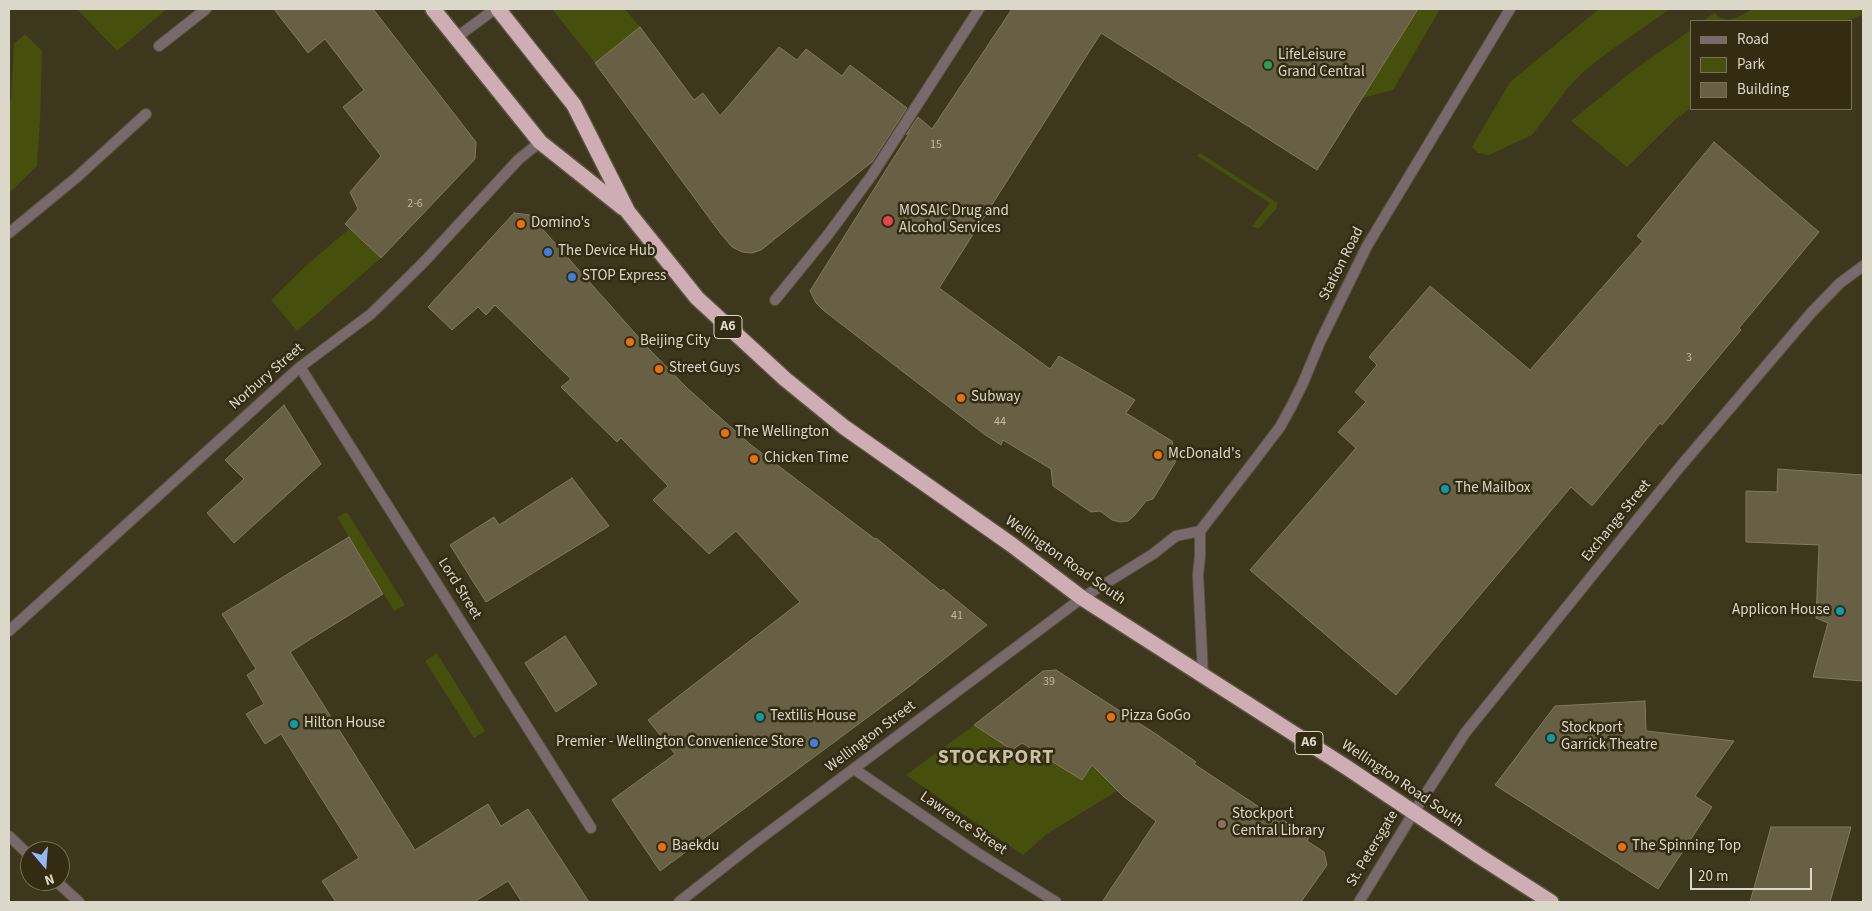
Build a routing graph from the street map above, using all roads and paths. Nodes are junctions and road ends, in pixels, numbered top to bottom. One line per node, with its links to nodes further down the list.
1 (206, 9): 7 (street)
2 (433, 9): 6 (highway, Wellington Road South / A6)
3 (496, 9): 6 (street); 10 (highway, Wellington Road South / A6)
4 (979, 9): 13 (street)
5 (1510, 9): 15 (street, Station Road)
6 (457, 37): 9 (highway, Wellington Road South / A6)
7 (160, 46)
8 (146, 114): 11 (street)
9 (540, 142): 10 (highway, Wellington Road South / A6); 14 (street, Norbury Street)
10 (628, 212): 16 (highway, Wellington Road South / A6)
11 (9, 233)
12 (1863, 266): 20 (street, Exchange Street)
13 (775, 300)
14 (300, 367): 17 (street, Norbury Street); 21 (street, Lord Street)
15 (1200, 531): 16 (street); 18 (street)
16 (1082, 598): 18 (highway, Wellington Road South / A6); 19 (street, Wellington Street)
17 (9, 631)
18 (1203, 676): 20 (highway, Wellington Road South / A6)
19 (854, 769): 26 (street, Wellington Street); 27 (street, Lawrence Street)
20 (1414, 812): 28 (street, St. Petersgate); 29 (highway, Wellington Road South / A6)
21 (591, 828)
22 (9, 836): 23 (street)
23 (20, 846)
24 (67, 891): 25 (street)
25 (79, 902)
26 (679, 902)
27 (1056, 902)
28 (1359, 902)
29 (1551, 902)

